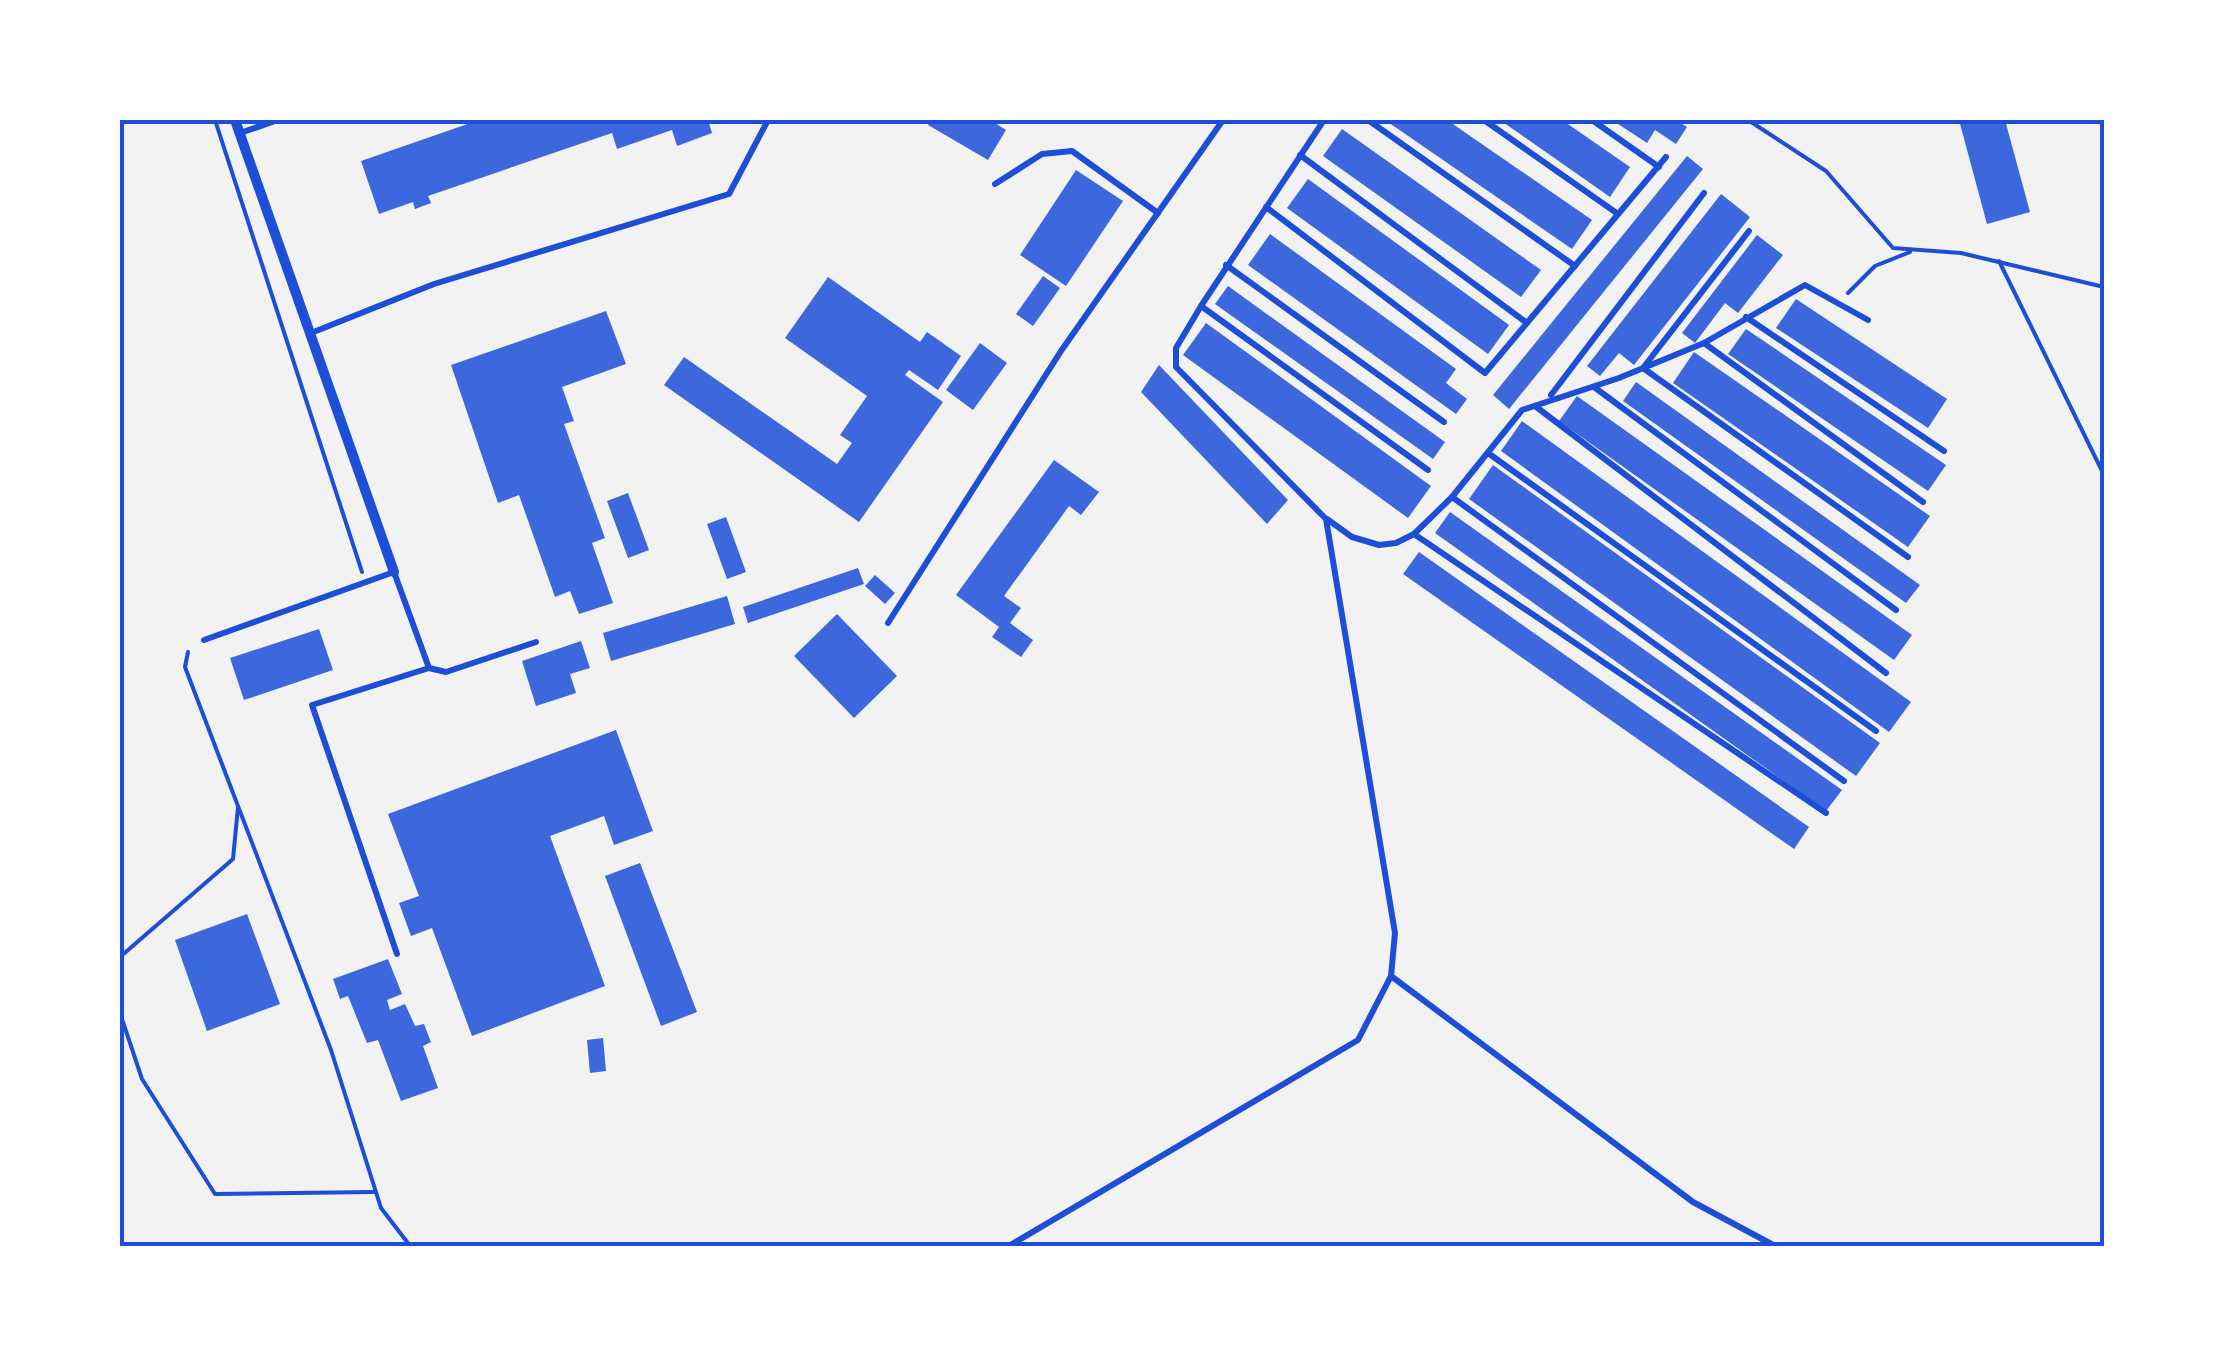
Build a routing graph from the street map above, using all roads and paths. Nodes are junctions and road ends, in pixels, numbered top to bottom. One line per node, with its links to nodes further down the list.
1 (215, 120): 48 (path)
2 (236, 120): 11 (street)
3 (278, 120): 11 (lane)
4 (768, 120): 31 (lane)
5 (1223, 120): 18 (lane)
6 (1324, 120): 12 (lane)
7 (1368, 120): 24 (lane)
8 (1484, 120): 19 (lane)
9 (1592, 120): 14 (lane)
10 (1748, 120): 21 (path)
11 (240, 133): 31 (street)
12 (1300, 155): 17 (lane); 30 (lane)
13 (1666, 157): 14 (lane)
14 (1659, 167): 19 (lane)
15 (995, 184): 18 (lane)
16 (1704, 193): 35 (lane)
17 (1266, 207): 23 (lane); 30 (lane)
18 (1158, 214): 50 (lane)
19 (1618, 214): 24 (lane)
20 (1749, 232): 33 (lane)
21 (1916, 250): 22 (path); 26 (path)
22 (1999, 261): 25 (path); 41 (path)
23 (1226, 266): 27 (lane); 37 (lane)
24 (1575, 266): 30 (lane)
25 (2104, 287)
26 (1839, 304): 28 (lane); 29 (lane)
27 (1200, 306): 40 (lane); 44 (lane)
28 (1746, 318): 32 (lane); 38 (lane)
29 (1868, 320)
30 (1527, 323)
31 (311, 334): 47 (street)
32 (1704, 343): 33 (lane); 43 (lane)
33 (1644, 368): 34 (lane); 46 (lane)
34 (1593, 386): 35 (lane); 49 (lane)
35 (1548, 398): 36 (lane)
36 (1534, 406): 39 (lane); 55 (lane)
37 (1444, 422)
38 (1944, 450)
39 (1488, 453): 42 (lane); 56 (lane)
40 (1428, 470)
41 (2104, 475)
42 (1452, 497): 45 (lane); 57 (lane)
43 (1922, 502)
44 (1326, 518): 45 (lane); 62 (lane)
45 (1414, 534): 59 (lane)
46 (1908, 557)
47 (394, 572): 48 (lane); 54 (lane)
48 (366, 582): 51 (lane)
49 (1896, 610)
50 (888, 623)
51 (204, 640)
52 (536, 642): 54 (lane)
53 (188, 652): 58 (path)
54 (428, 668): 60 (lane)
55 (1886, 673)
56 (1876, 731)
57 (1844, 781)
58 (238, 802): 61 (path); 64 (path)
59 (1826, 814)
60 (397, 954)
61 (120, 956)
62 (1391, 976): 66 (lane); 67 (lane)
63 (120, 1013): 64 (path)
64 (377, 1192): 65 (path)
65 (411, 1247)
66 (1008, 1247)
67 (1777, 1247)

